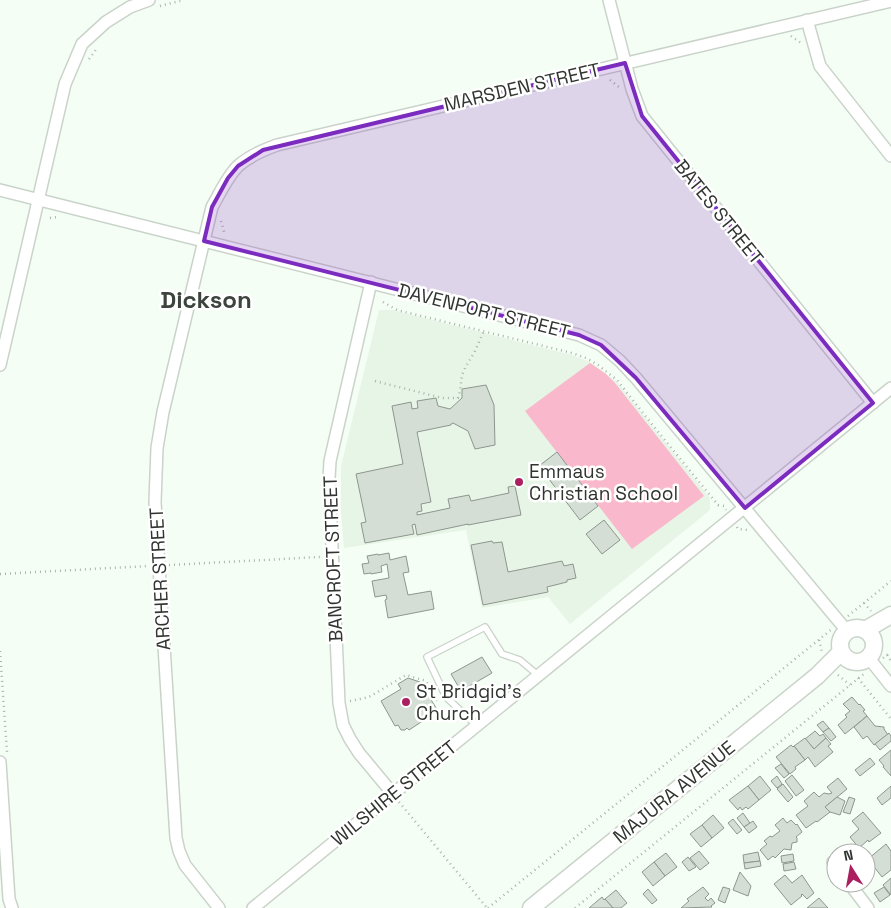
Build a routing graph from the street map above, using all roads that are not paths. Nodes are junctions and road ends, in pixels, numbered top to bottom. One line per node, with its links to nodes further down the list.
1 (609, 0): 5 (street, BATES STREET)
2 (891, 0): 4 (street, MARSDEN STREET)
3 (151, 4): 8 (street)
4 (807, 20): 5 (street, MARSDEN STREET); 6 (street)
5 (624, 63): 9 (street, MARSDEN STREET); 13 (street, BATES STREET)
6 (891, 156)
7 (0, 190): 8 (street, DAVENPORT STREET)
8 (38, 199): 9 (street, DAVENPORT STREET); 11 (street)
9 (204, 241): 10 (street, DAVENPORT STREET); 27 (street, ARCHER STREET)
10 (371, 282): 14 (street, DAVENPORT STREET); 24 (street, BANCROFT STREET)
11 (0, 365)
12 (891, 388): 13 (street)
13 (873, 402): 14 (street)
14 (745, 508): 16 (street, DAVENPORT STREET); 19 (street, WILSHIRE STREET)
15 (891, 617): 17 (main road)
16 (847, 631): 17 (main road); 18 (main road)
17 (869, 636): 18 (main road)
18 (854, 657): 20 (street); 29 (main road, MAJURA AVENUE)
19 (539, 676): 21 (street, WILSHIRE STREET); 21 (lane)
20 (891, 686)
21 (477, 726): 24 (street, WILSHIRE STREET)
22 (0, 762): 23 (street)
23 (1, 795): 26 (street)
24 (396, 797): 28 (street, WILSHIRE STREET)
25 (857, 893): 30 (street)
26 (12, 908)
27 (219, 908)
28 (253, 908)
29 (531, 908)
30 (868, 908)

